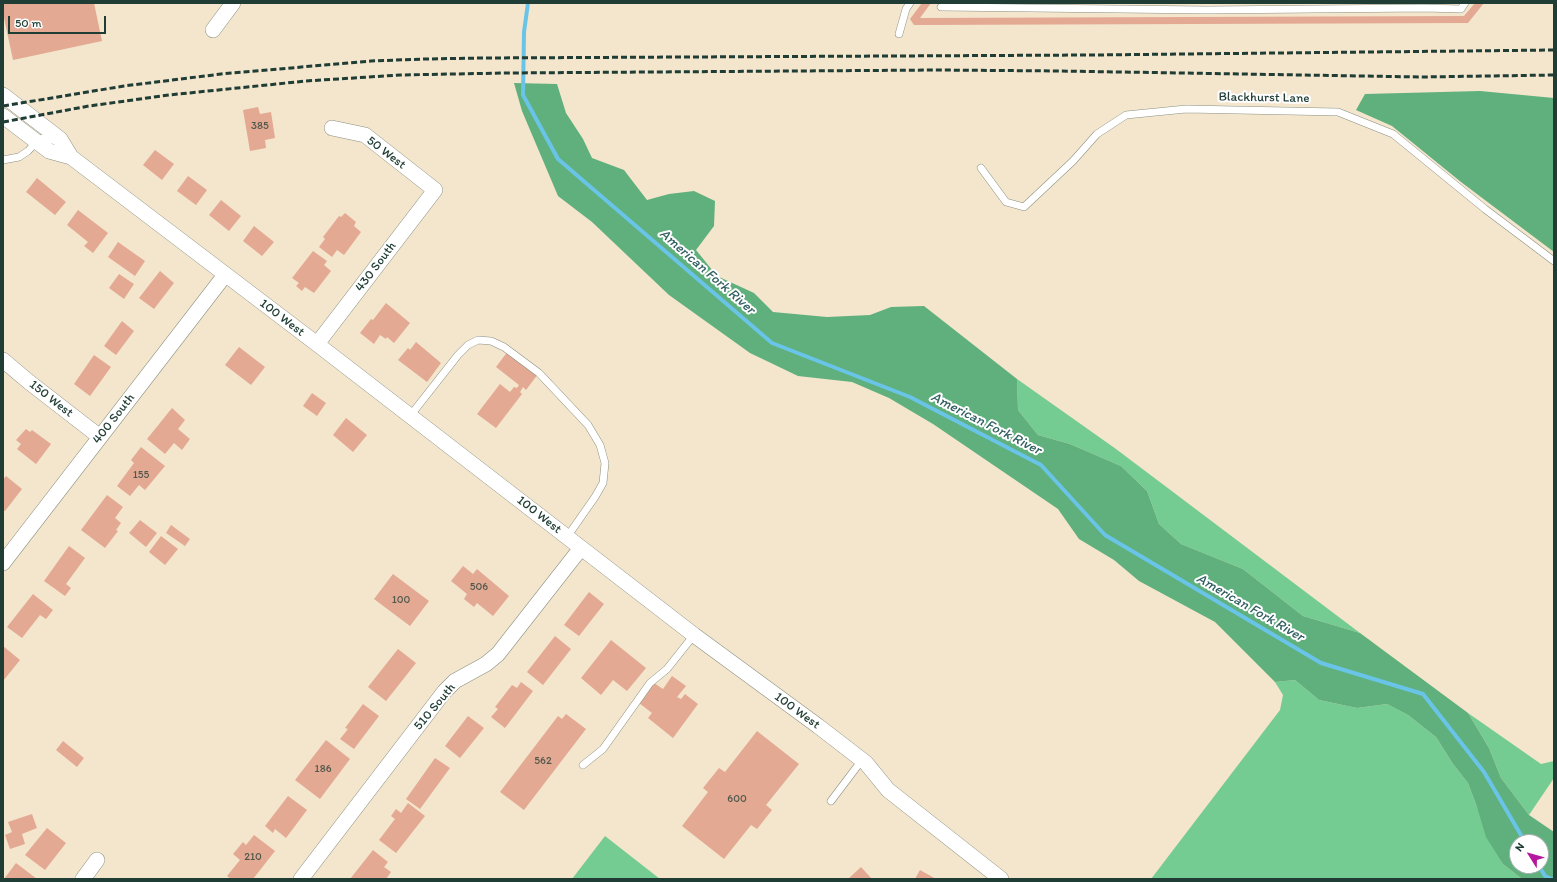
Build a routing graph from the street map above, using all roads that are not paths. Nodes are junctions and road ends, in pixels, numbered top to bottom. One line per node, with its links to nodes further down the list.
1 (233, 3): 5 (street)
2 (910, 3): 6 (lane)
3 (944, 3): 4 (lane)
4 (1465, 3)
5 (213, 30)
6 (899, 34)
7 (3, 95): 11 (street, 100 West)
8 (3, 116): 10 (street, 100 West)
9 (332, 128): 14 (street, 50 West)
10 (35, 141): 11 (street, 100 West); 12 (lane)
11 (67, 151): 16 (street, 100 West)
12 (3, 160)
13 (981, 168): 15 (lane, Blackhurst Lane)
14 (435, 190): 17 (street, 430 South)
15 (1554, 261)
16 (225, 275): 17 (street, 100 West); 20 (street, 400 South)
17 (317, 344): 19 (street, 100 West)
18 (3, 360): 20 (street, 150 West)
19 (410, 416): 21 (street, 100 West); 21 (lane)
20 (100, 437): 23 (street, 400 South)
21 (567, 537): 22 (street, 100 West)
22 (581, 548): 24 (street, 100 West); 30 (street, 510 South)
23 (4, 559)
24 (694, 635): 25 (street, 100 West); 26 (lane)
25 (862, 760): 27 (lane); 31 (street, 100 West)
26 (583, 765)
27 (832, 801)
28 (97, 860): 29 (street)
29 (83, 879)
30 (301, 879)
31 (1001, 879)

